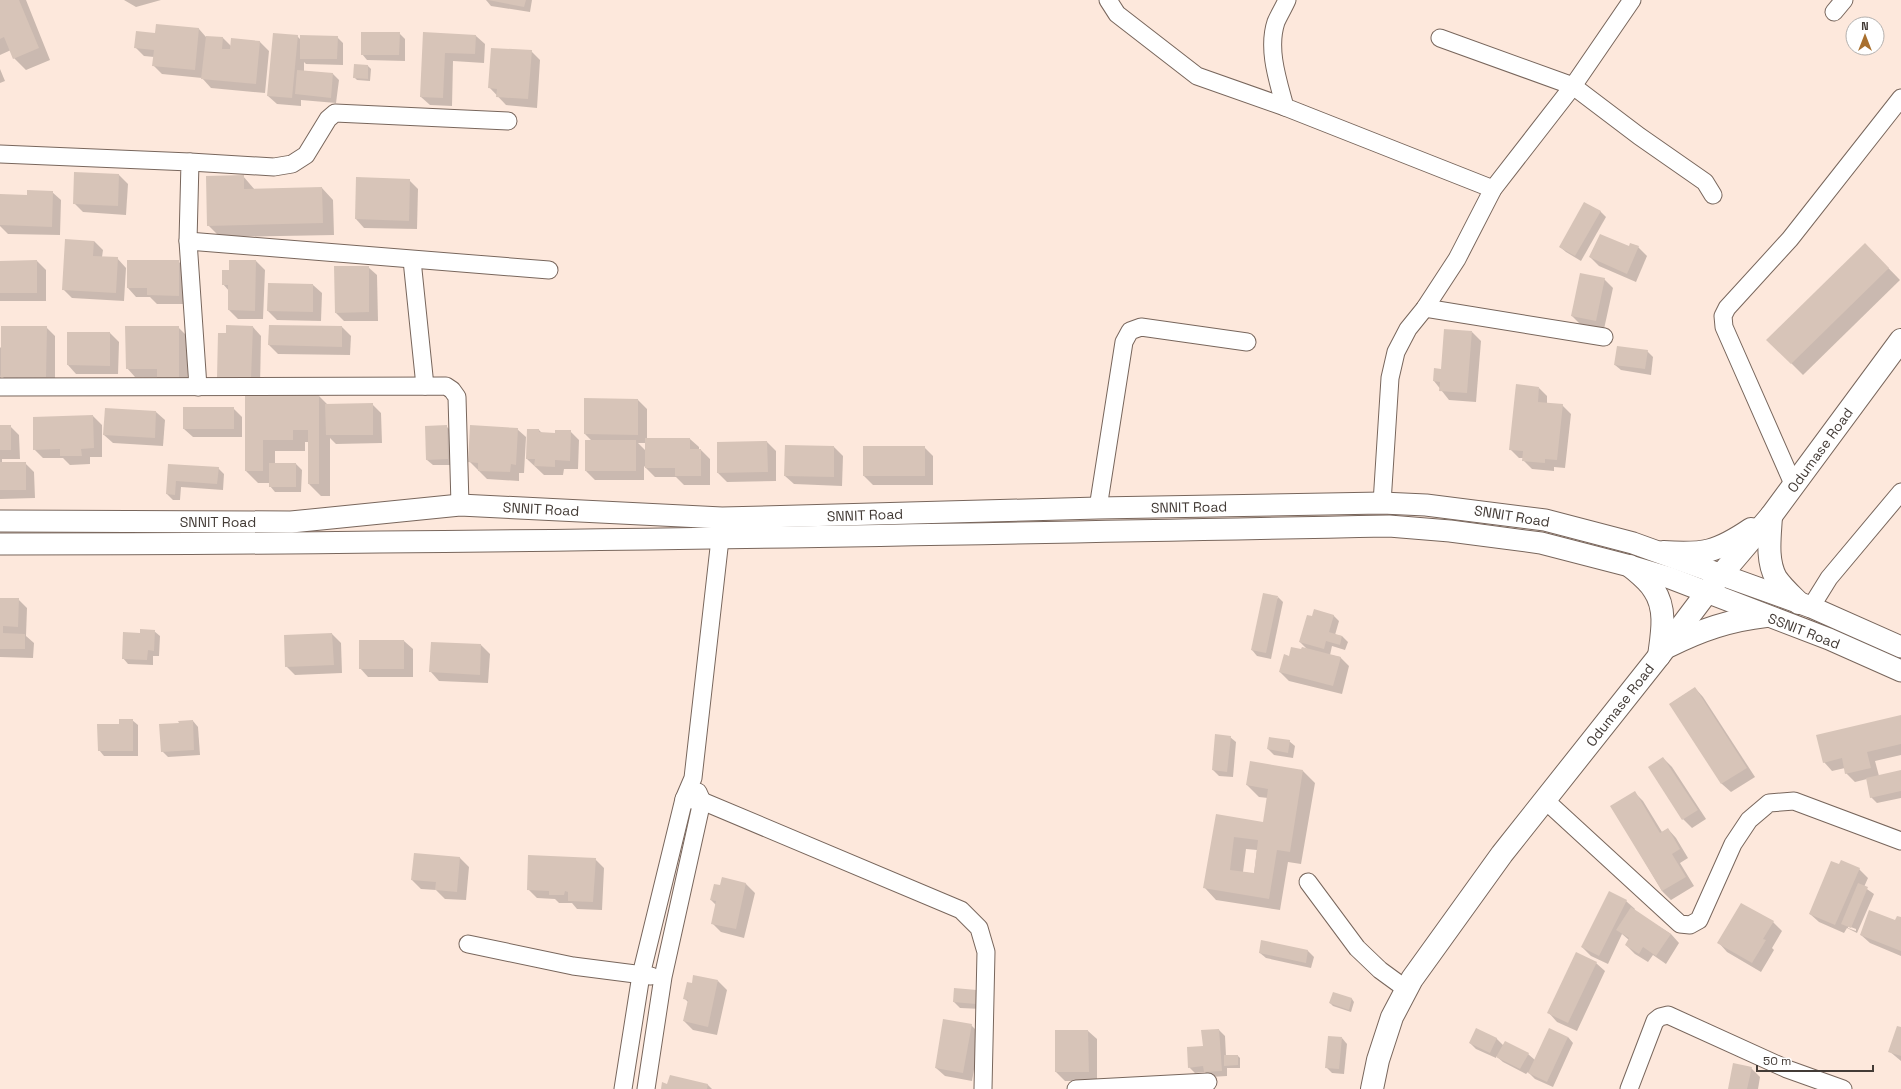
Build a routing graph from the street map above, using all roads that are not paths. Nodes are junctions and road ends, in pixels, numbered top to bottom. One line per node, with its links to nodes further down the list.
1 (1108, 0): 7 (street)
2 (1287, 0): 7 (street)
3 (1632, 0): 5 (street)
4 (1440, 38): 5 (street)
5 (1573, 86): 11 (street); 12 (street)
6 (1901, 98): 23 (street)
7 (1285, 107): 11 (street)
8 (508, 121): 10 (street)
9 (0, 154): 10 (street)
10 (190, 162): 13 (street)
11 (1493, 189): 16 (street)
12 (1713, 195)
13 (188, 241): 14 (street); 22 (street)
14 (412, 260): 15 (street); 20 (street)
15 (549, 270)
16 (1426, 308): 17 (street); 25 (street)
17 (1604, 337)
18 (1901, 340): 23 (main road, Odumase Road)
19 (1247, 342): 27 (street)
20 (425, 386): 22 (street); 26 (street)
21 (0, 387): 22 (street)
22 (198, 387)
23 (1794, 486): 30 (main road, Odumase Road)
24 (1901, 492): 44 (street)
25 (1382, 503): 27 (street, SNNIT Road); 40 (street, SNNIT Road)
26 (460, 505): 29 (street, SNNIT Road); 33 (street, SNNIT Road)
27 (1098, 508): 28 (street, SNNIT Road)
28 (1019, 510): 29 (street, SNNIT Road); 35 (street)
29 (979, 512): 34 (street)
30 (1771, 516): 40 (main road); 42 (main road, Odumase Road); 44 (main road)
31 (0, 521): 32 (street, SNNIT Road)
32 (259, 522): 33 (street, SNNIT Road); 38 (street)
33 (291, 522): 39 (street)
34 (979, 534): 35 (street, SNNIT Road); 36 (street, SNNIT Road)
35 (1020, 534): 41 (street, SNNIT Road)
36 (720, 540): 39 (street, SNNIT Road); 49 (street)
37 (0, 544): 38 (street, SNNIT Road)
38 (259, 544): 39 (street, SNNIT Road)
39 (292, 544)
40 (1663, 552): 42 (street, SNNIT Road)
41 (1630, 566): 43 (street, SNNIT Road); 47 (main road)
42 (1722, 574): 43 (main road, Odumase Road); 44 (street, SSNIT Road)
43 (1707, 593): 45 (street, SSNIT Road); 47 (main road, Odumase Road)
44 (1805, 605): 46 (street, SSNIT Road)
45 (1766, 616): 47 (main road); 48 (street, SSNIT Road)
46 (1901, 646)
47 (1662, 652): 51 (main road, Odumase Road)
48 (1901, 671)
49 (693, 778): 50 (street); 52 (street)
50 (684, 799): 52 (street); 56 (street)
51 (1545, 800): 53 (street); 58 (main road, Odumase Road)
52 (702, 801): 57 (street); 62 (street)
53 (1901, 841)
54 (1308, 882): 58 (street)
55 (468, 944): 56 (street)
56 (640, 974): 57 (street); 60 (street)
57 (663, 977): 61 (street)
58 (1406, 989): 64 (main road, Odumase Road)
59 (1208, 1082): 63 (street)
60 (623, 1089)
61 (646, 1089)
62 (983, 1089)
63 (1076, 1089)
64 (1372, 1089)
65 (1629, 1089): 66 (street)
66 (1843, 1089)

